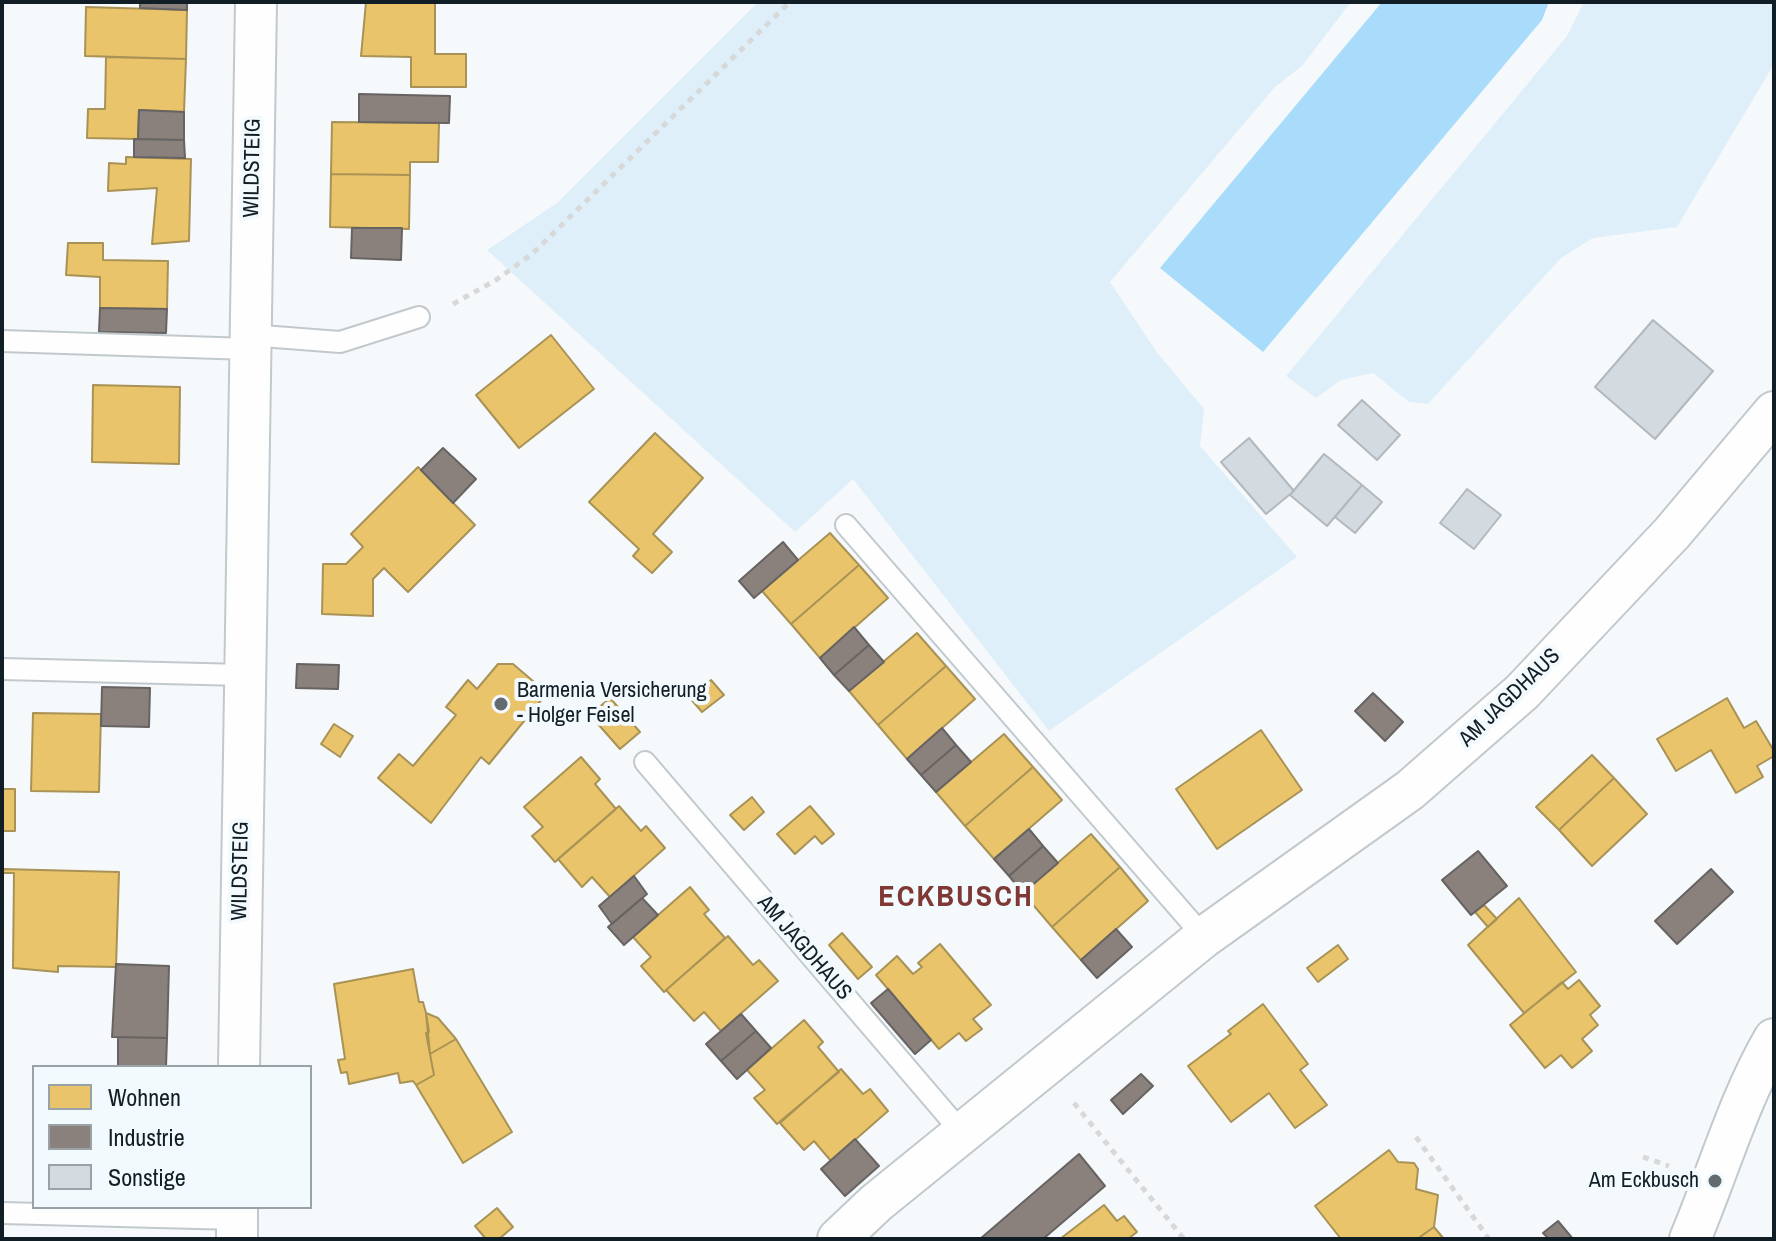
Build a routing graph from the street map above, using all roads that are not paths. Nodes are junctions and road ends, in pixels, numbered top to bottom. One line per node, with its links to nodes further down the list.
1 (256, 2): 4 (street, WILDSTEIG)
2 (419, 317): 4 (lane)
3 (2, 341): 4 (lane)
4 (249, 342): 8 (street, WILDSTEIG)
5 (1774, 412): 10 (street, AM JAGDHAUS)
6 (846, 525): 10 (lane)
7 (2, 669): 8 (lane)
8 (243, 675): 12 (street, WILDSTEIG)
9 (645, 762): 13 (lane, AM JAGDHAUS)
10 (1204, 937): 13 (street, AM JAGDHAUS)
11 (1774, 1039): 17 (street)
12 (239, 1065)
13 (964, 1135): 16 (street, AM JAGDHAUS)
14 (2, 1213): 15 (lane)
15 (237, 1222)
16 (838, 1239)
17 (1690, 1239)

